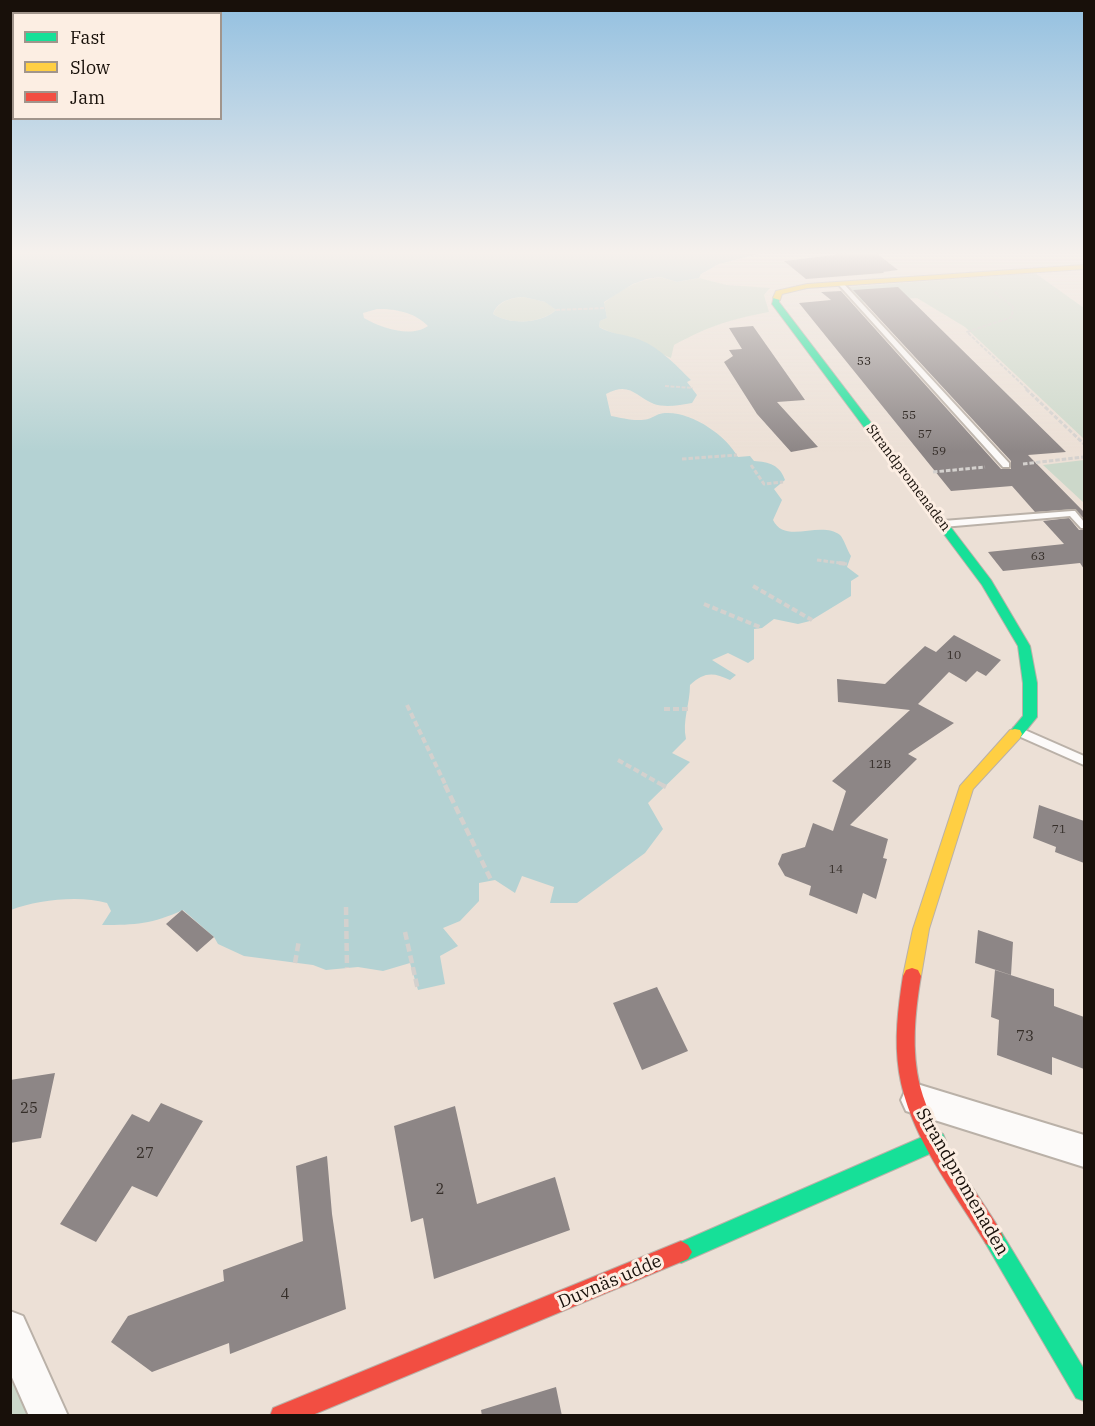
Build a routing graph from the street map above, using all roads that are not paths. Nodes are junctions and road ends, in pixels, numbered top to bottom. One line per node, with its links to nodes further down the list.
1 (788, 319): 4 (street, Strandpromenaden)
2 (872, 319): 3 (lane)
3 (1006, 465)
4 (944, 524): 5 (lane); 6 (street, Strandpromenaden)
5 (1084, 526)
6 (1018, 731): 7 (lane); 8 (street, Strandpromenaden)
7 (1084, 761)
8 (915, 1100): 9 (street, Strandpromenaden); 10 (street)
9 (936, 1141): 12 (street, Strandpromenaden); 14 (street, Duvnäs udde)
10 (1084, 1152)
11 (10, 1329): 13 (street)
12 (1084, 1390)
13 (50, 1416)
14 (281, 1416)

